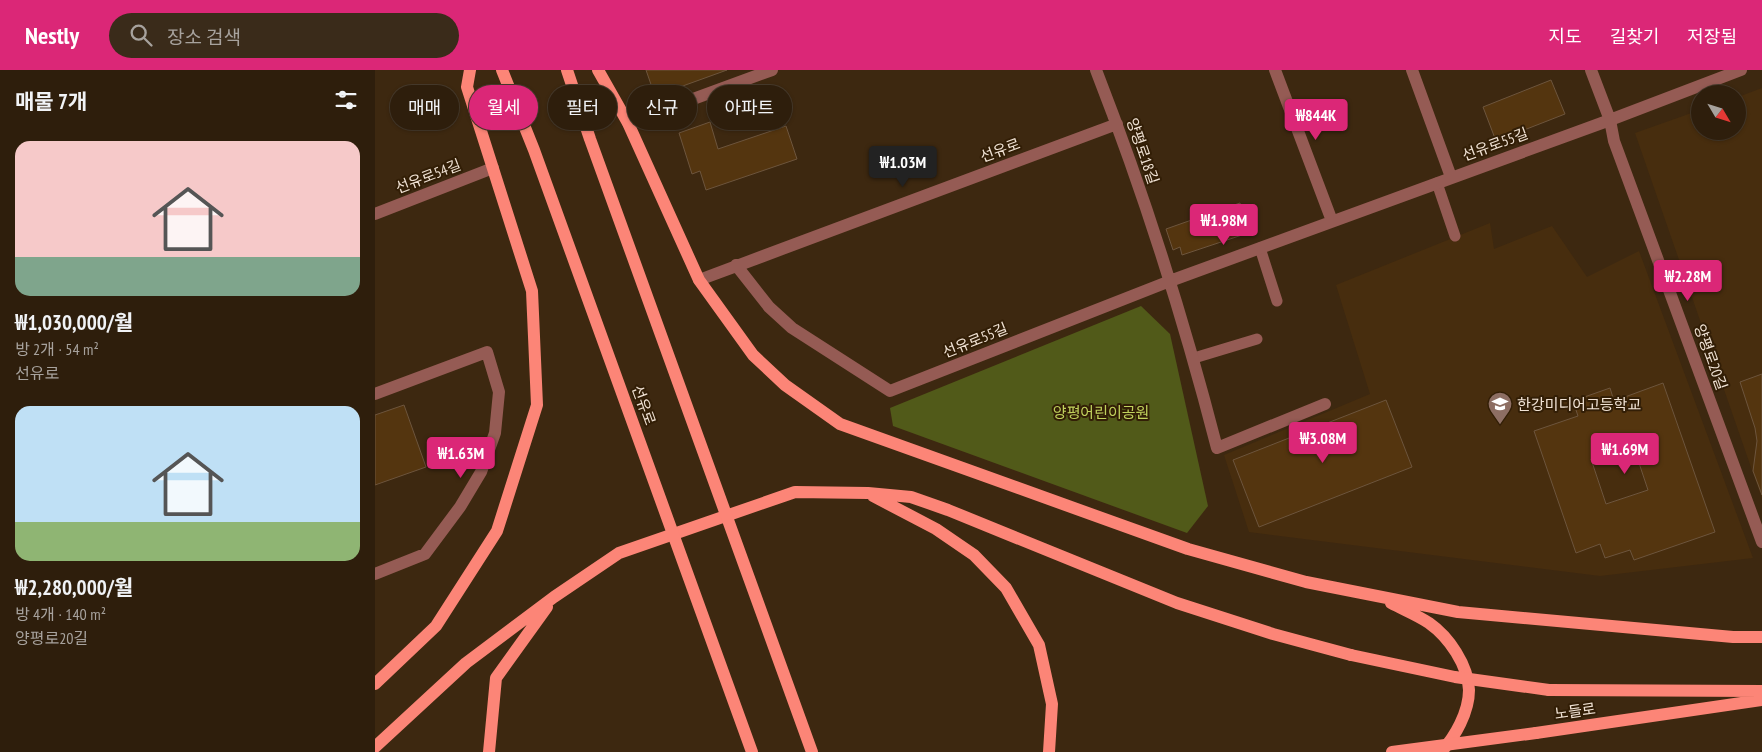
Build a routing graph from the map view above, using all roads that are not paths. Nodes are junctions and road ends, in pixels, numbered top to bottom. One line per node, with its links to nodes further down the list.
1 (470, 70): 16 (main road)
2 (502, 70): 42 (main road, 선유로, bridge)
3 (567, 70): 43 (main road, bridge)
4 (598, 70): 13 (main road)
5 (772, 70): 11 (street)
6 (1096, 70): 14 (street, 양평로18길)
7 (1275, 70): 20 (street)
8 (1412, 70): 17 (street)
9 (1591, 70): 12 (street, 양평로20길)
10 (1741, 70): 12 (street, 선유로55길)
11 (697, 98)
12 (1611, 120): 17 (street, 선유로55길); 32 (street, 양평로20길)
13 (627, 121)
14 (1117, 124): 23 (street, 선유로); 25 (street, 양평로18길)
15 (631, 130): 24 (main road)
16 (493, 168): 19 (street, 선유로54길); 37 (main road)
17 (1451, 177): 18 (street, 선유로55길)
18 (1437, 183): 20 (street, 선유로55길); 21 (lane)
19 (375, 214)
20 (1332, 222): 22 (street, 선유로55길)
21 (1455, 236)
22 (1260, 248): 25 (street, 선유로55길); 26 (lane)
23 (736, 265): 24 (street, 선유로); 25 (street, 선유로55길)
24 (699, 280): 35 (main road)
25 (1170, 281): 28 (street, 양평로18길)
26 (1277, 301)
27 (1257, 339): 28 (lane)
28 (1194, 358): 30 (street, 양평로18길)
29 (375, 394): 33 (street)
30 (1325, 404)
31 (868, 493): 34 (main road); 38 (main road, bridge); 44 (main road)
32 (1762, 542)
33 (375, 574)
34 (554, 597): 40 (main road); 41 (main road)
35 (1381, 597): 36 (main road); 46 (main road)
36 (1762, 638)
37 (375, 684)
38 (1762, 691)
39 (1762, 700): 45 (main road, 노들로, bridge)
40 (375, 747)
41 (489, 752)
42 (753, 752)
43 (812, 752)
44 (1049, 752)
45 (1391, 752)
46 (1441, 752)

